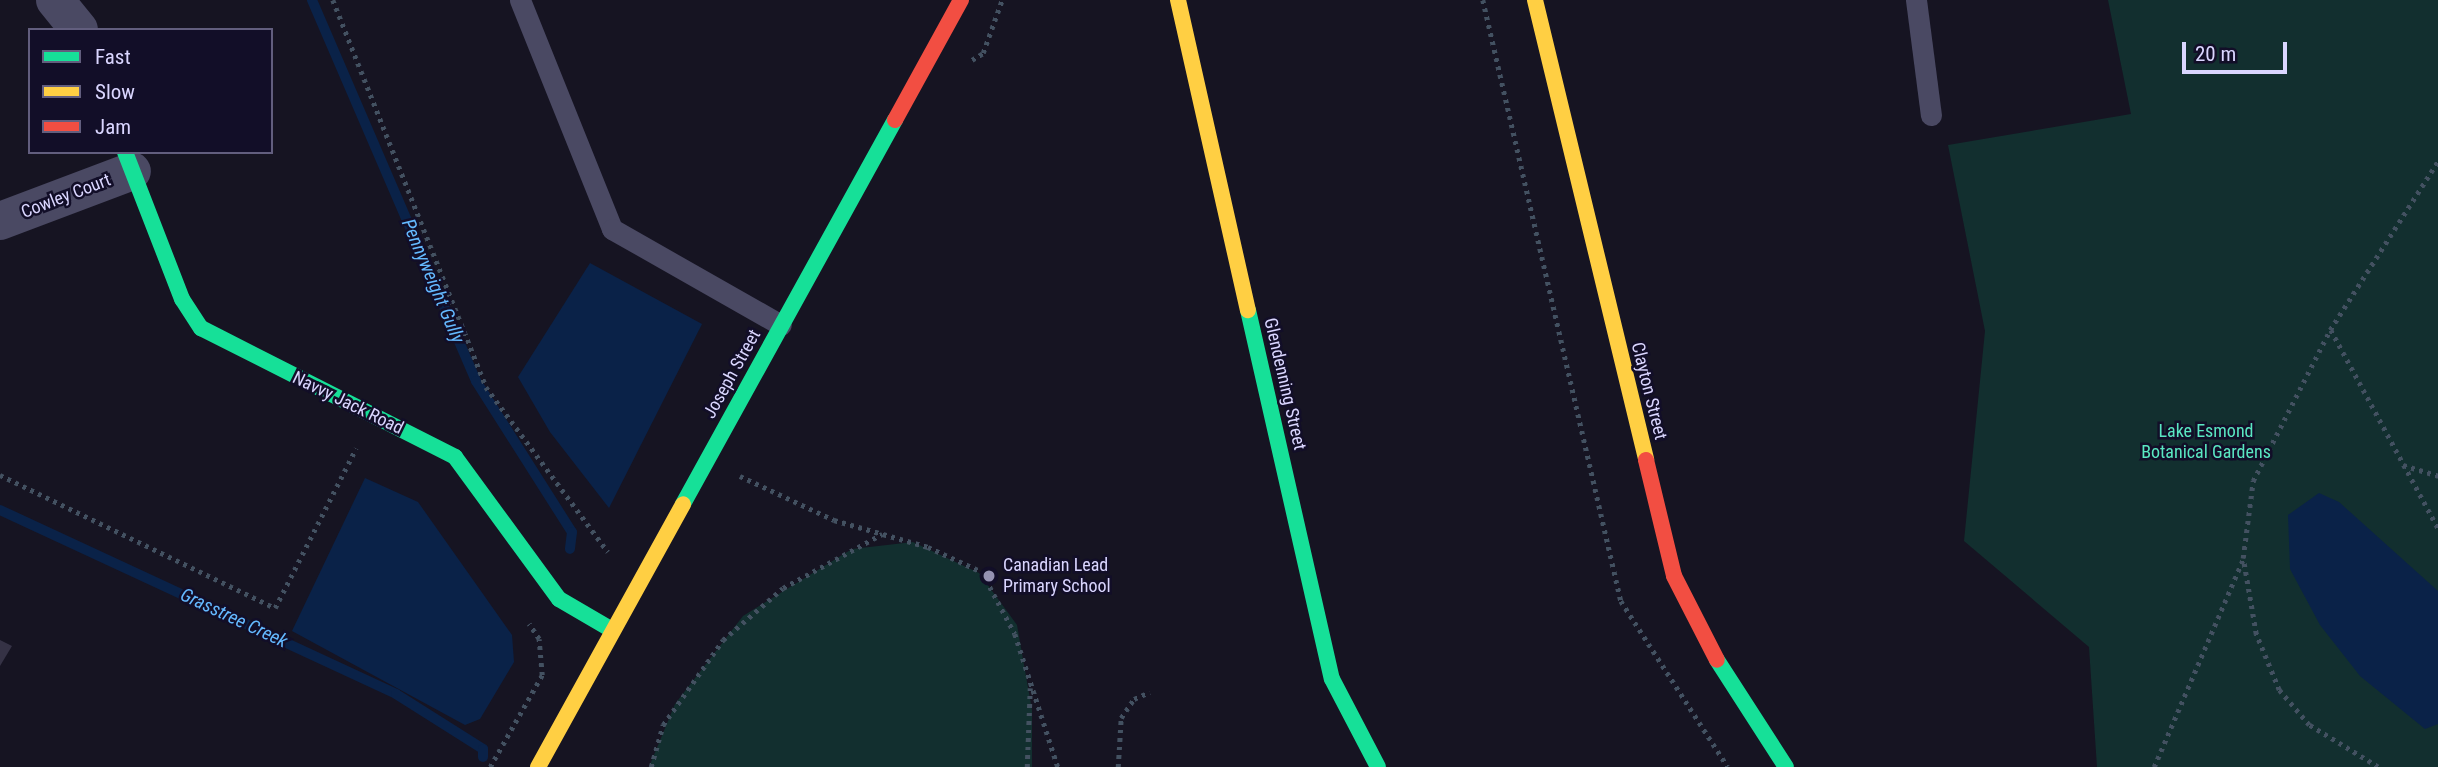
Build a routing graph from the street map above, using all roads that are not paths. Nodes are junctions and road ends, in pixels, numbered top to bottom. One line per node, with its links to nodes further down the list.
1 (55, 0): 7 (street)
2 (520, 0): 11 (lane)
3 (961, 0): 11 (street, Joseph Street)
4 (1178, 0): 14 (street, Glendenning Street)
5 (1535, 0): 15 (street, Clayton Street)
6 (1916, 0): 8 (lane)
7 (77, 28)
8 (1931, 115)
9 (129, 162): 10 (street, Cowley Court); 12 (street, Navvy Jack Road)
10 (0, 221)
11 (781, 325): 12 (street, Joseph Street)
12 (612, 630): 13 (street, Joseph Street)
13 (538, 767)
14 (1378, 767)
15 (1786, 767)

